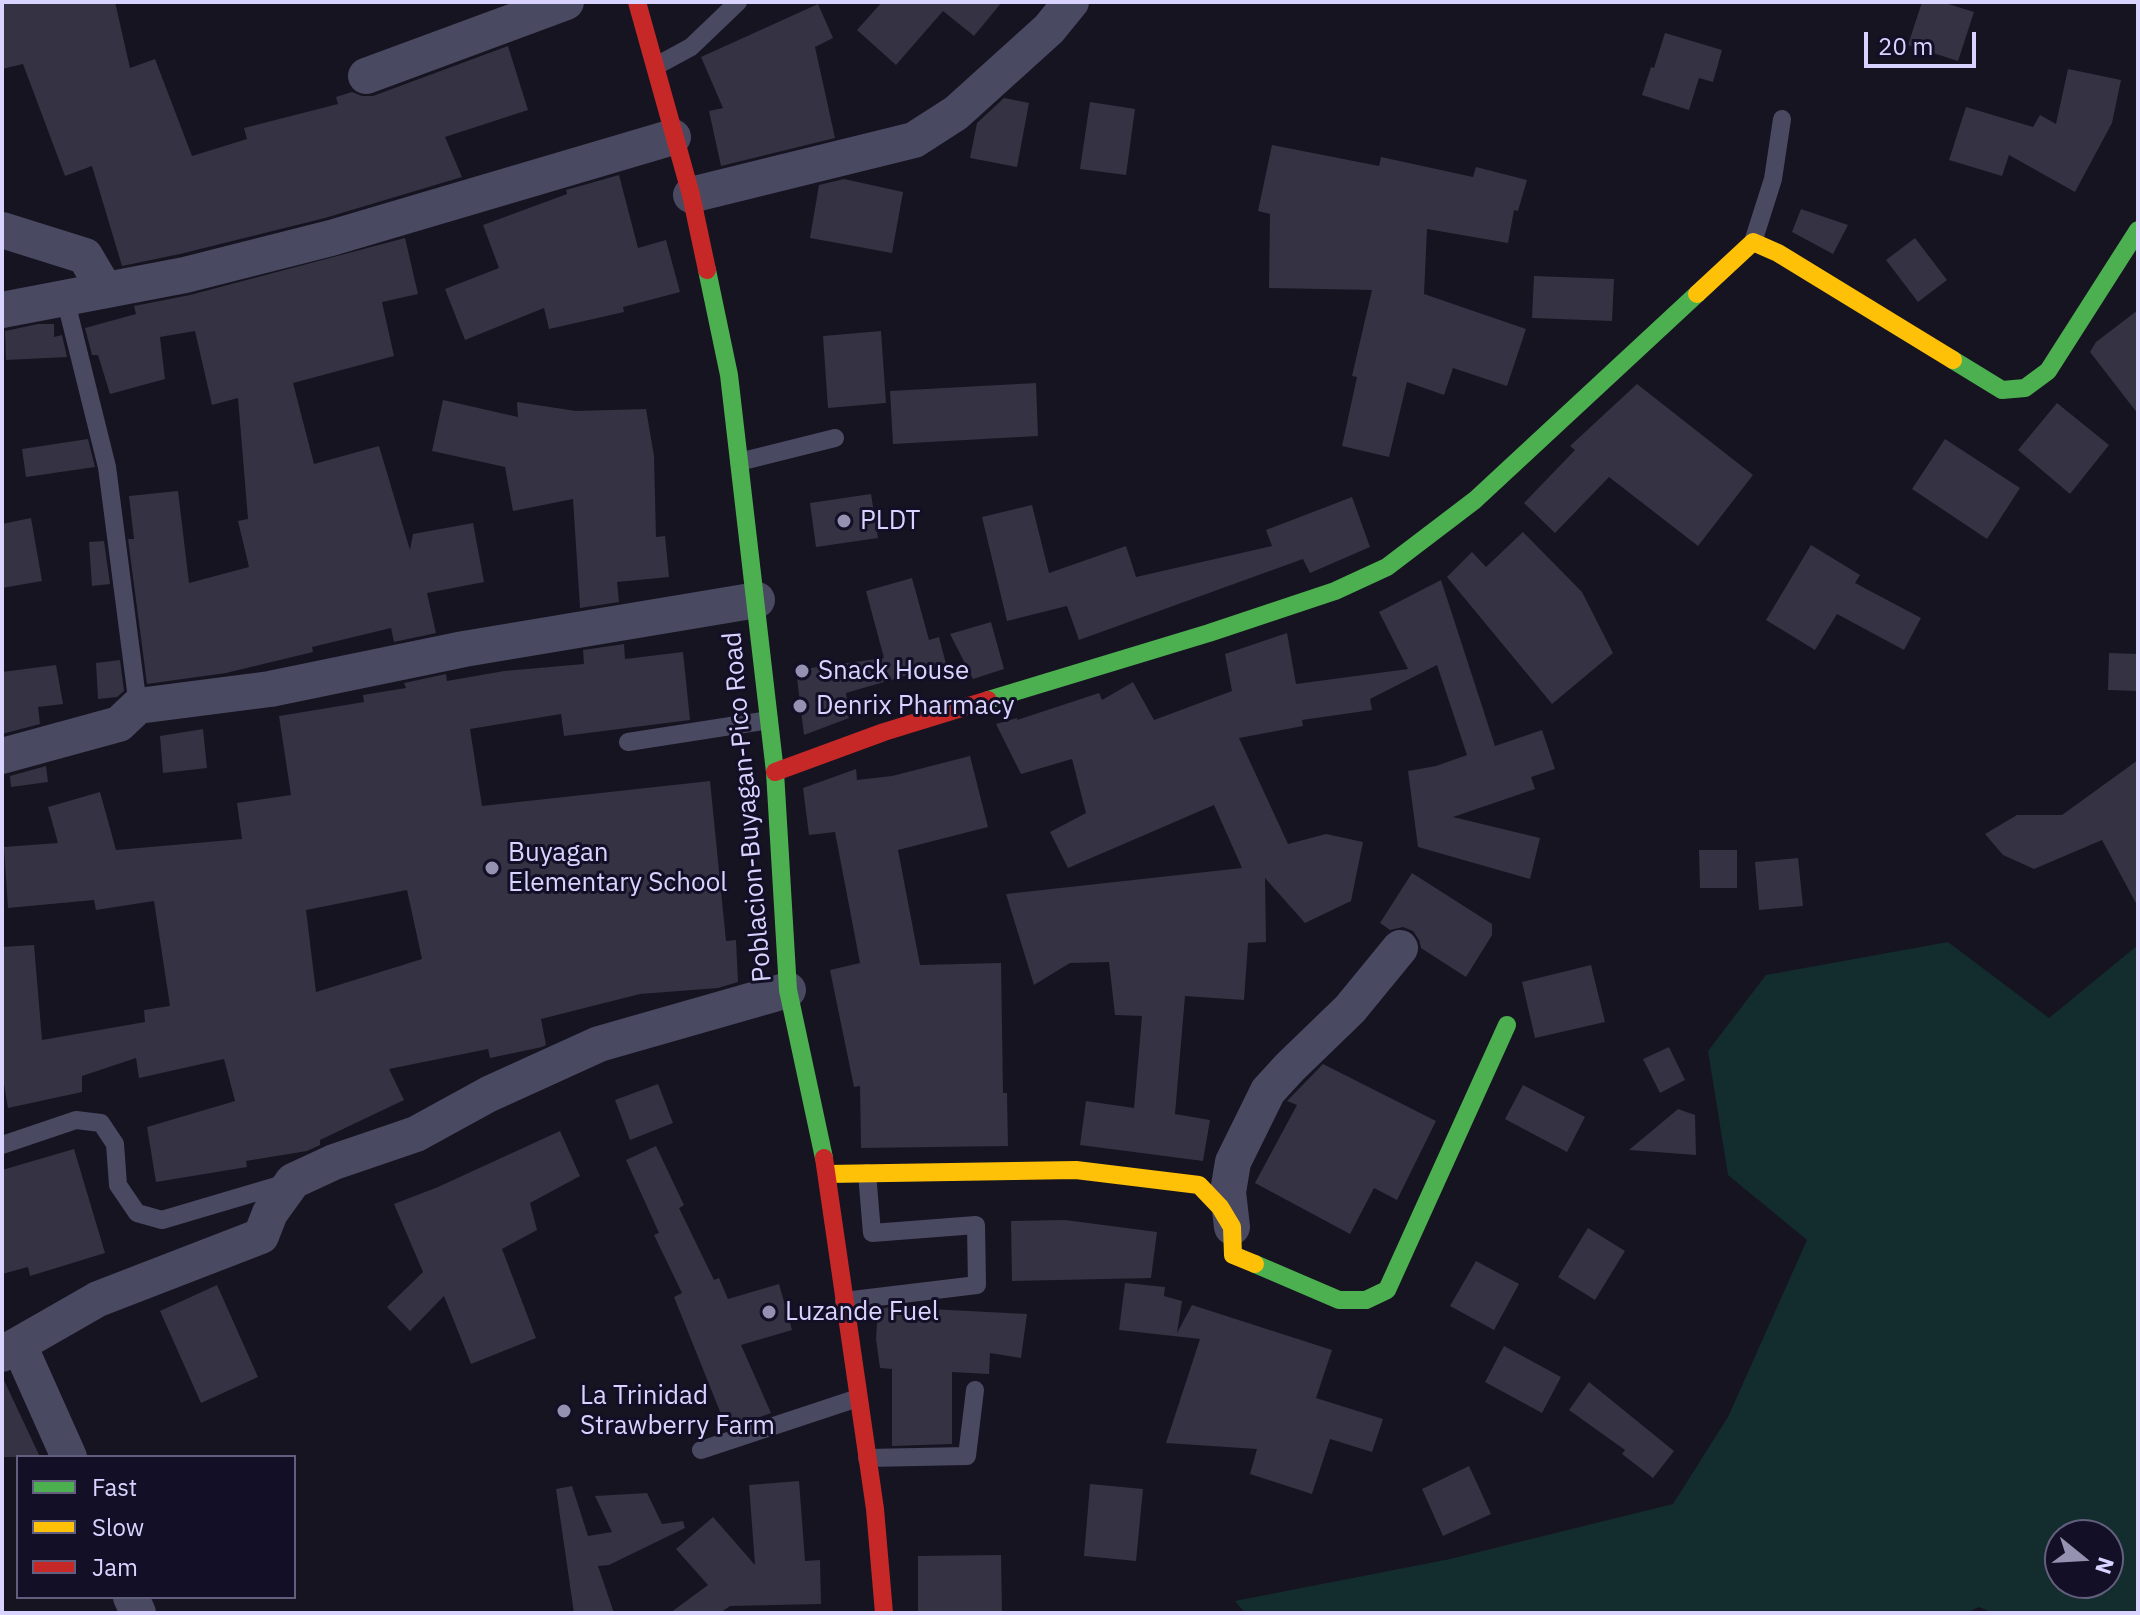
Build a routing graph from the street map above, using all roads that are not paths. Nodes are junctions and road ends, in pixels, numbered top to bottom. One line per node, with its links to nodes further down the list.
1 (566, 2): 6 (street)
2 (637, 2): 5 (street, Poblacion-Buyagan-Pico Road)
3 (738, 2): 5 (lane)
4 (1071, 2): 9 (street)
5 (656, 66): 8 (street, Poblacion-Buyagan-Pico Road)
6 (366, 76)
7 (1782, 119): 12 (lane)
8 (673, 137): 9 (street, Poblacion-Buyagan-Pico Road); 13 (street)
9 (691, 195): 17 (street, Poblacion-Buyagan-Pico Road)
10 (2, 230): 13 (street)
11 (2138, 230): 12 (street)
12 (1753, 242): 23 (street)
13 (105, 290): 14 (street)
14 (65, 298): 15 (street); 19 (lane)
15 (2, 310)
16 (835, 438): 17 (lane)
17 (739, 462): 18 (street, Poblacion-Buyagan-Pico Road)
18 (757, 600): 19 (street); 20 (street, Poblacion-Buyagan-Pico Road)
19 (138, 706): 22 (street)
20 (769, 720): 21 (lane); 23 (street, Poblacion-Buyagan-Pico Road)
21 (628, 742)
22 (2, 756)
23 (775, 772): 25 (street, Poblacion-Buyagan-Pico Road)
24 (1400, 948): 31 (street)
25 (788, 990): 29 (street, Poblacion-Buyagan-Pico Road); 30 (street)
26 (1507, 1025): 31 (street)
27 (2, 1145): 30 (lane)
28 (867, 1173): 29 (street); 31 (street); 32 (lane)
29 (827, 1174): 33 (street, Poblacion-Buyagan-Pico Road)
30 (293, 1181): 35 (street)
31 (1232, 1227)
32 (872, 1233): 33 (lane); 34 (lane)
33 (835, 1238): 34 (street, Poblacion-Buyagan-Pico Road)
34 (844, 1301): 37 (street, Poblacion-Buyagan-Pico Road)
35 (10, 1349): 39 (street)
36 (975, 1390): 40 (lane)
37 (858, 1398): 38 (lane); 40 (street, Poblacion-Buyagan-Pico Road)
38 (701, 1450)
39 (68, 1455)
40 (867, 1458): 41 (street, Poblacion-Buyagan-Pico Road)
41 (884, 1613)

